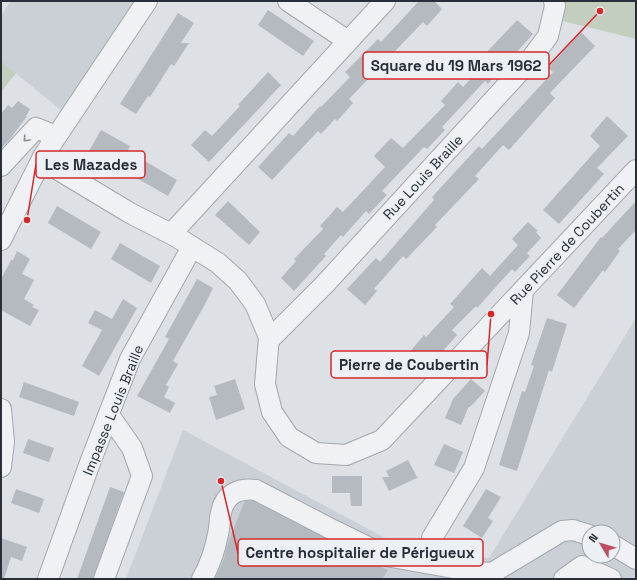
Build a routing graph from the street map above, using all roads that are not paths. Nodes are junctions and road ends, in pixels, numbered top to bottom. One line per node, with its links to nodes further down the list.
1 (147, 1): 6 (street)
2 (288, 1): 5 (street)
3 (385, 1): 5 (street)
4 (554, 1): 14 (street, Rue Louis Braille)
5 (348, 41): 10 (street)
6 (56, 136): 7 (street); 8 (street, one-way to 8)
7 (42, 160): 10 (street, Rue Pierre de Coubertin); 11 (street)
8 (1, 166)
9 (636, 170): 13 (street, Rue Pierre de Coubertin)
10 (171, 234): 12 (street, Rue Pierre de Coubertin)
11 (1, 240)
12 (192, 247): 14 (street, Rue Pierre de Coubertin); 16 (street, Impasse Louis Braille)
13 (524, 290): 14 (street, Rue Pierre de Coubertin); 19 (street)
14 (269, 340)
15 (1, 409): 17 (street)
16 (108, 415): 22 (street, Impasse Louis Braille); 23 (street)
17 (1, 467)
18 (581, 532): 24 (street)
19 (432, 538)
20 (621, 550): 21 (street)
21 (636, 559)
22 (48, 579)
23 (104, 579)
24 (202, 579)
25 (564, 579): 26 (street)
26 (611, 579)

